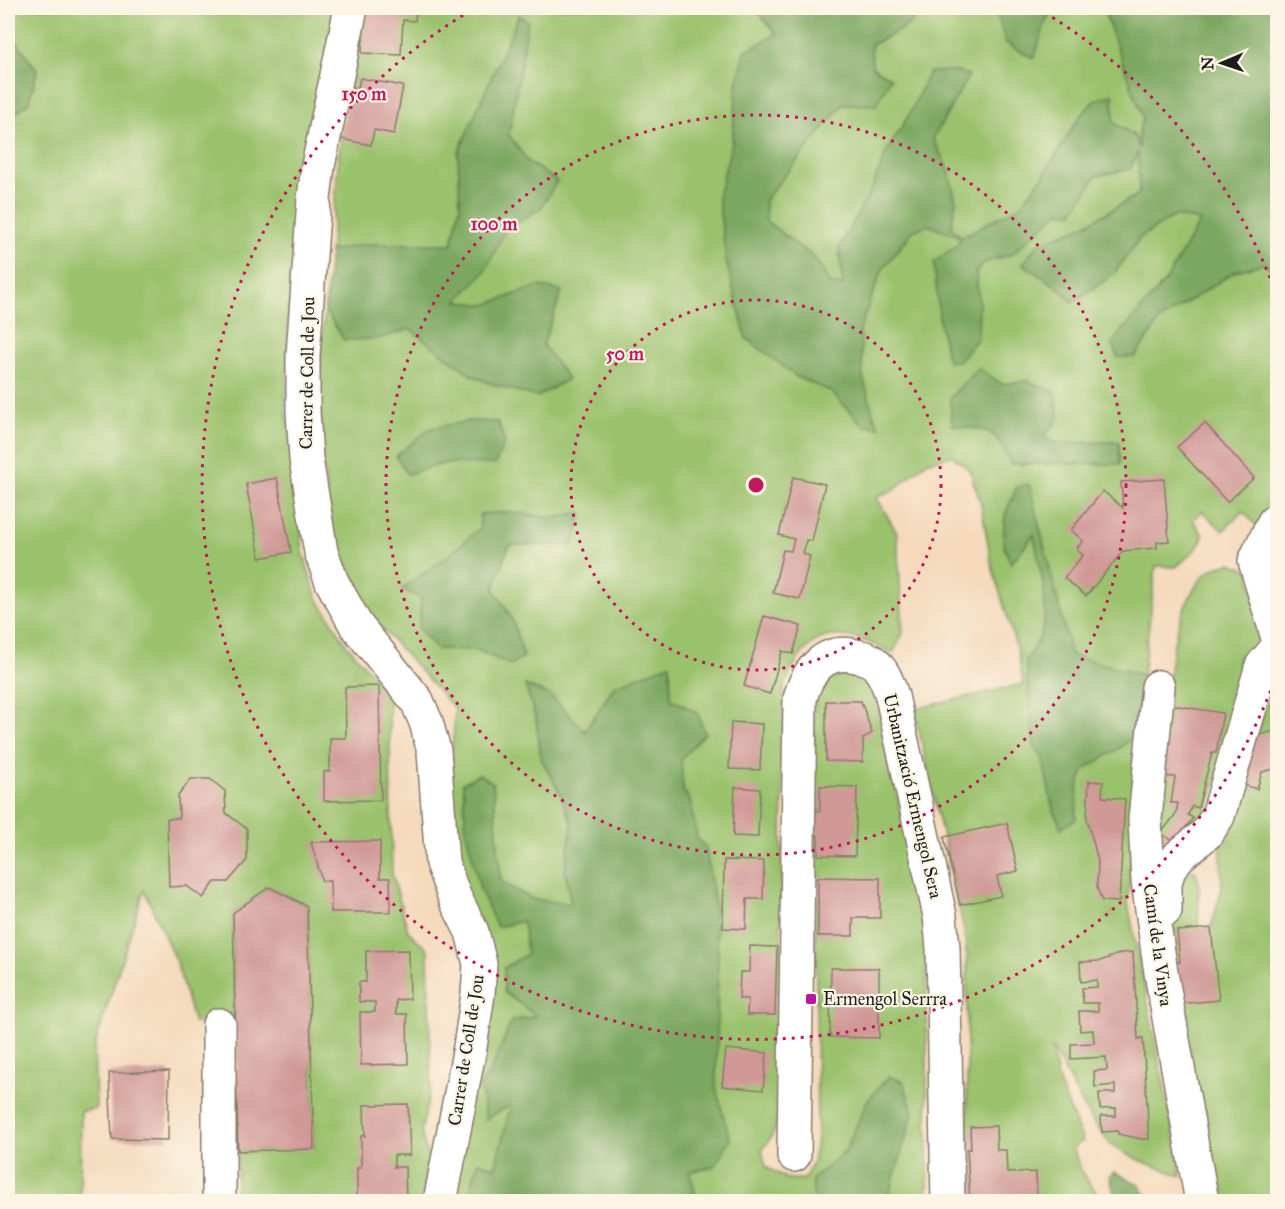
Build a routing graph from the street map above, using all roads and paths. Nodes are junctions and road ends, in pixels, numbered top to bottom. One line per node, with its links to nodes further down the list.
1 (351, 8): 10 (street, Carrer de Coll de Jou)
2 (1274, 522): 3 (street)
3 (1278, 638)
4 (1278, 647): 6 (street)
5 (1158, 687): 6 (street, Camí de la Vinya)
6 (1161, 973): 12 (street, Camí de la Vinya)
7 (219, 1025): 9 (street)
8 (794, 1155): 11 (street, Urbanització Ermengol Sera)
9 (219, 1202)
10 (440, 1202)
11 (948, 1202)
12 (1202, 1202)

